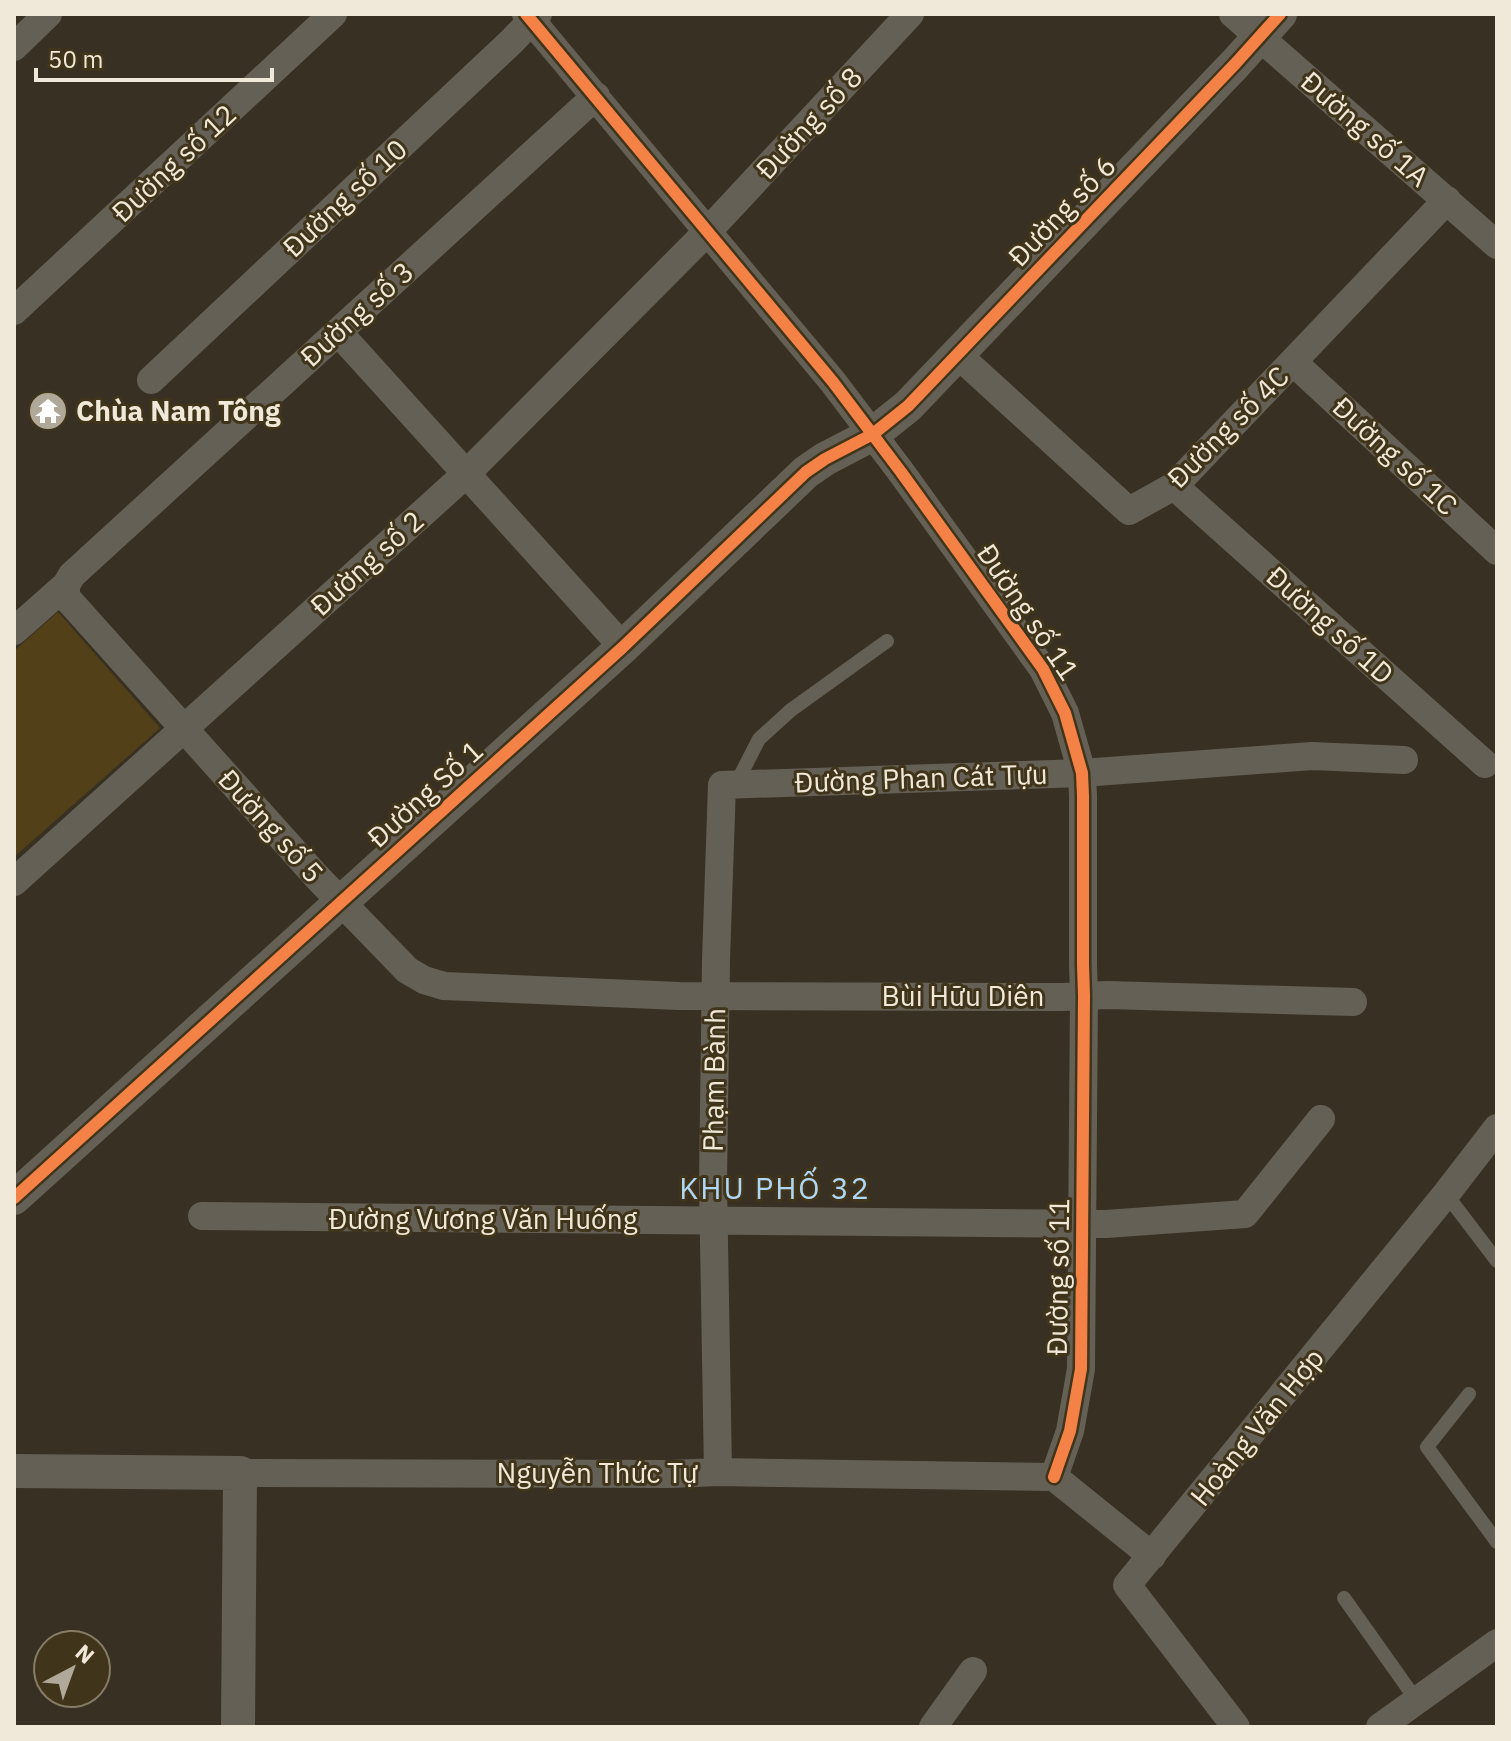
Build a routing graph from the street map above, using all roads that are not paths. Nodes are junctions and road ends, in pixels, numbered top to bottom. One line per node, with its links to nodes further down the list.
1 (48, 14): 7 (street)
2 (333, 14): 12 (street, Đường số 12)
3 (910, 14): 10 (street, Đường số 8)
4 (1233, 14): 6 (street, Đường số 1A)
5 (532, 16): 8 (street, Đường số 11); 16 (street, Đường số 10)
6 (1270, 25): 9 (street, Đường số 1A); 14 (street, Đường số 6)
7 (14, 47)
8 (596, 96): 10 (street, Đường số 11); 13 (street, Đường số 3)
9 (1447, 200): 11 (street, Đường số 1A); 15 (street, Đường số 4C)
10 (708, 231): 17 (street, Đường số 11); 18 (street, Đường số 2)
11 (1497, 245)
12 (14, 311)
13 (338, 332): 18 (street); 21 (street, Đường số 3)
14 (958, 355): 17 (street, Đường số 6); 19 (street, Đường số 4C)
15 (1293, 362): 19 (street, Đường số 4C); 20 (street, Đường số 1C)
16 (151, 380)
17 (873, 434): 24 (street, Đường Số 1); 28 (street, Đường số 11)
18 (466, 474): 24 (street); 25 (street, Đường số 2)
19 (1174, 486): 27 (street, Đường số 1D)
20 (1497, 551)
21 (66, 585): 22 (street, Đường số 3); 25 (street, Đường số 5)
22 (14, 631)
23 (887, 641): 29 (lane)
24 (623, 647): 31 (street, Đường Số 1)
25 (184, 729): 30 (street, Đường số 2); 31 (street, Đường số 5)
26 (1404, 760): 28 (street, Đường Phan Cát Tựu)
27 (1491, 769)
28 (1082, 773): 29 (street, Đường Phan Cát Tựu); 33 (street, Đường số 11)
29 (729, 785): 32 (street, Phạm Bành)
30 (14, 882)
31 (341, 902): 32 (street, Đường số 5); 37 (street, Đường Số 1)
32 (715, 996): 33 (street, Bùi Hữu Diên); 40 (street, Phạm Bành)
33 (1084, 996): 34 (street, Bùi Hữu Diên); 41 (street, Đường số 11)
34 (1353, 1002)
35 (1321, 1119): 41 (street, Đường Vương Văn Huống)
36 (1497, 1128): 38 (street, Hoàng Văn Hợp)
37 (16, 1192)
38 (1446, 1194): 42 (lane); 49 (street, Hoàng Văn Hợp)
39 (202, 1216): 40 (street, Đường Vương Văn Huống)
40 (714, 1221): 41 (street, Đường Vương Văn Huống); 45 (street, Phạm Bành)
41 (1082, 1224): 47 (street, Đường số 11)
42 (1497, 1261)
43 (1469, 1394): 48 (lane)
44 (14, 1471): 46 (street, Nguyễn Thức Tự)
45 (718, 1472): 46 (street, Nguyễn Thức Tự); 47 (street, Nguyễn Thức Tự)
46 (240, 1473): 54 (street)
47 (1054, 1477): 49 (street)
48 (1497, 1542)
49 (1152, 1556): 56 (street, Hoàng Văn Hợp)
50 (1344, 1598): 53 (lane)
51 (1497, 1643): 53 (street)
52 (973, 1671): 55 (street)
53 (1417, 1701): 57 (street)
54 (238, 1727)
55 (933, 1727)
56 (1236, 1727)
57 (1380, 1727)

